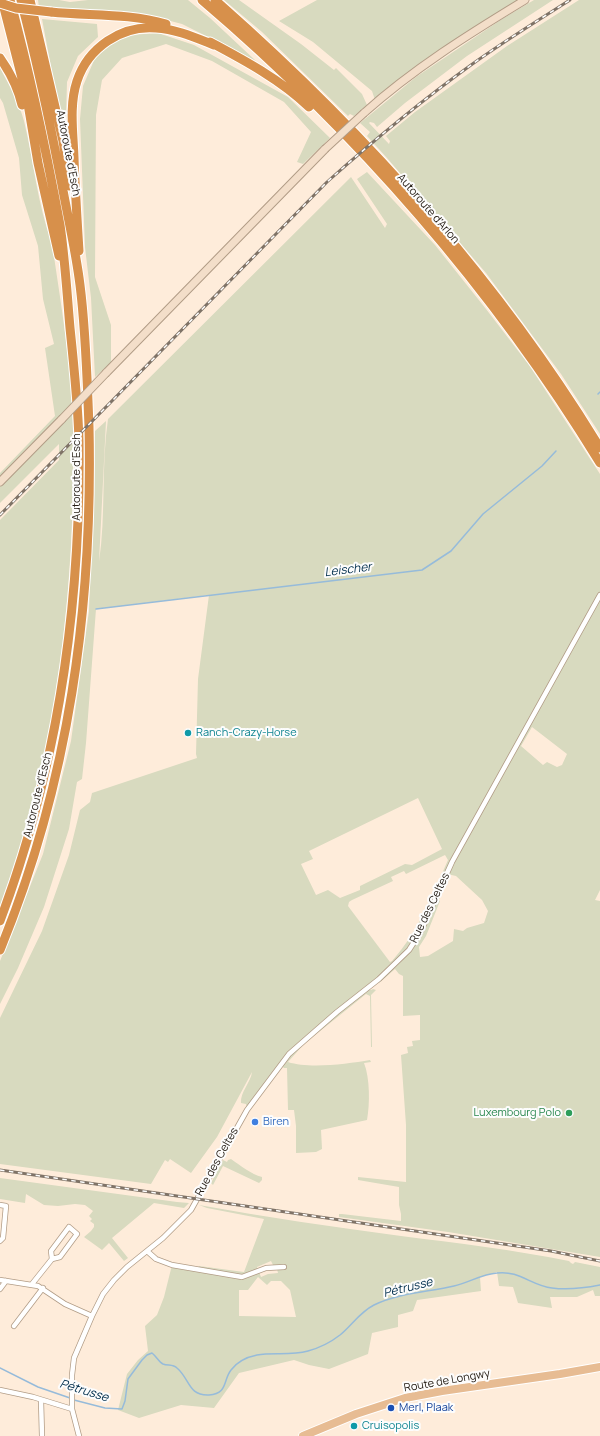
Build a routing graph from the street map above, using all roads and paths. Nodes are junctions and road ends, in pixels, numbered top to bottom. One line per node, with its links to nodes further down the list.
1 (2, 0): 12 (highway)
2 (10, 0): 14 (highway, Autoroute d'Esch)
3 (21, 0): 15 (highway, Autoroute d'Esch)
4 (30, 0): 13 (highway)
5 (202, 0): 11 (highway, Autoroute d'Arlon)
6 (215, 0): 16 (highway, Autoroute d'Arlon)
7 (525, 0): 18 (main road, bridge)
8 (0, 3): 9 (highway, bridge)
9 (214, 45): 11 (highway); 13 (highway)
10 (0, 58): 12 (highway)
11 (325, 114): 17 (highway, Autoroute d'Arlon)
12 (38, 163): 14 (highway)
13 (77, 214): 15 (highway)
14 (65, 278): 20 (highway, Autoroute d'Esch)
15 (80, 285): 21 (highway, Autoroute d'Esch)
16 (600, 448)
17 (600, 463)
18 (0, 482)
19 (600, 596): 24 (street, Rue des Celtes)
20 (0, 921)
21 (0, 950)
22 (0, 1205): 23 (street)
23 (0, 1240)
24 (147, 1251): 26 (street); 32 (street, Rue des Celtes)
25 (52, 1259): 25 (street); 29 (street)
26 (284, 1267)
27 (0, 1280): 28 (street)
28 (6, 1281): 29 (street); 31 (street)
29 (32, 1284): 30 (street)
30 (43, 1288): 32 (street); 33 (street)
31 (0, 1289)
32 (92, 1316): 37 (street, Rue des Celtes)
33 (14, 1326)
34 (600, 1368): 38 (main road, Route de Longwy)
35 (0, 1390): 36 (street)
36 (41, 1400): 37 (street); 39 (street)
37 (72, 1410): 40 (street, Rue des Celtes)
38 (305, 1435)
39 (42, 1436)
40 (78, 1436)

